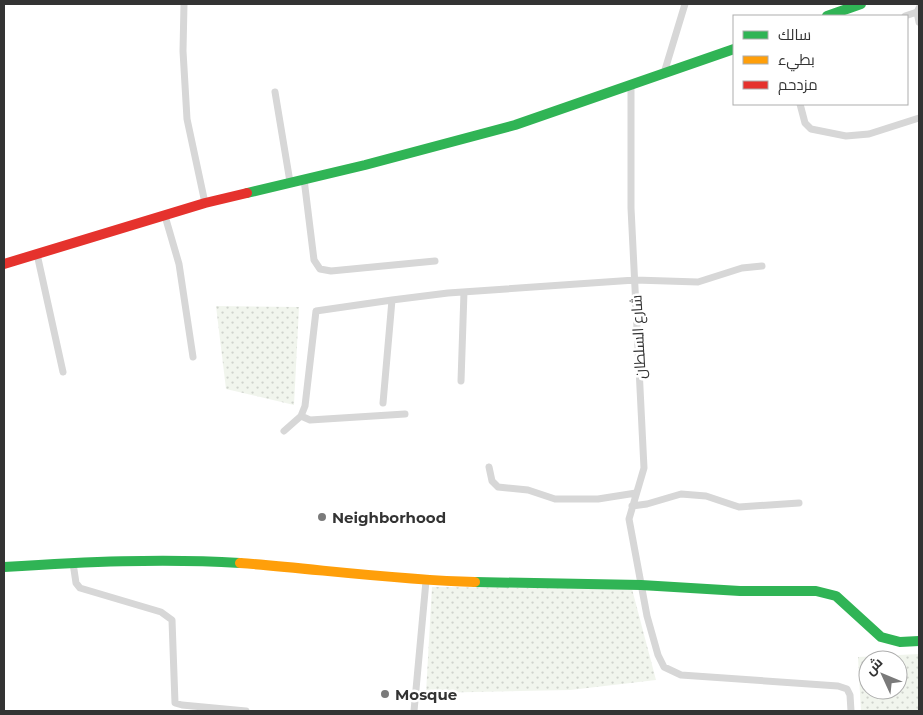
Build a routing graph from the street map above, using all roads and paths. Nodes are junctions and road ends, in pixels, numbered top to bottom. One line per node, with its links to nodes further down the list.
1 (184, 4): 15 (street)
2 (684, 4): 8 (street)
3 (861, 4): 5 (street)
4 (918, 10): 6 (street)
5 (830, 15)
6 (919, 22)
7 (733, 49): 8 (street)
8 (664, 73): 9 (street)
9 (631, 85): 13 (street); 21 (street, شارع السلطان)
10 (275, 92): 14 (street)
11 (800, 105): 12 (street)
12 (919, 118)
13 (304, 179): 14 (street); 18 (street)
14 (290, 182): 15 (street)
15 (206, 204): 16 (street)
16 (165, 216): 17 (street); 24 (street)
17 (37, 254): 19 (street); 25 (street)
18 (435, 261)
19 (4, 264)
20 (762, 266): 21 (street)
21 (635, 280): 22 (street); 32 (street, شارع السلطان)
22 (464, 292): 23 (street); 26 (street)
23 (392, 300): 27 (street); 29 (street)
24 (193, 357)
25 (63, 372)
26 (461, 381)
27 (383, 403)
28 (406, 414): 29 (street)
29 (301, 416): 30 (street)
30 (284, 431)
31 (489, 467): 32 (street)
32 (636, 493): 34 (street, شارع السلطان)
33 (800, 503): 34 (street)
34 (632, 506): 38 (street, شارع السلطان)
35 (73, 563): 36 (street); 37 (street); 40 (street)
36 (4, 567)
37 (426, 581): 38 (street); 41 (street)
38 (641, 585): 39 (street); 42 (street, شارع السلطان)
39 (919, 641)
40 (246, 711)
41 (414, 711)
42 (851, 711)

